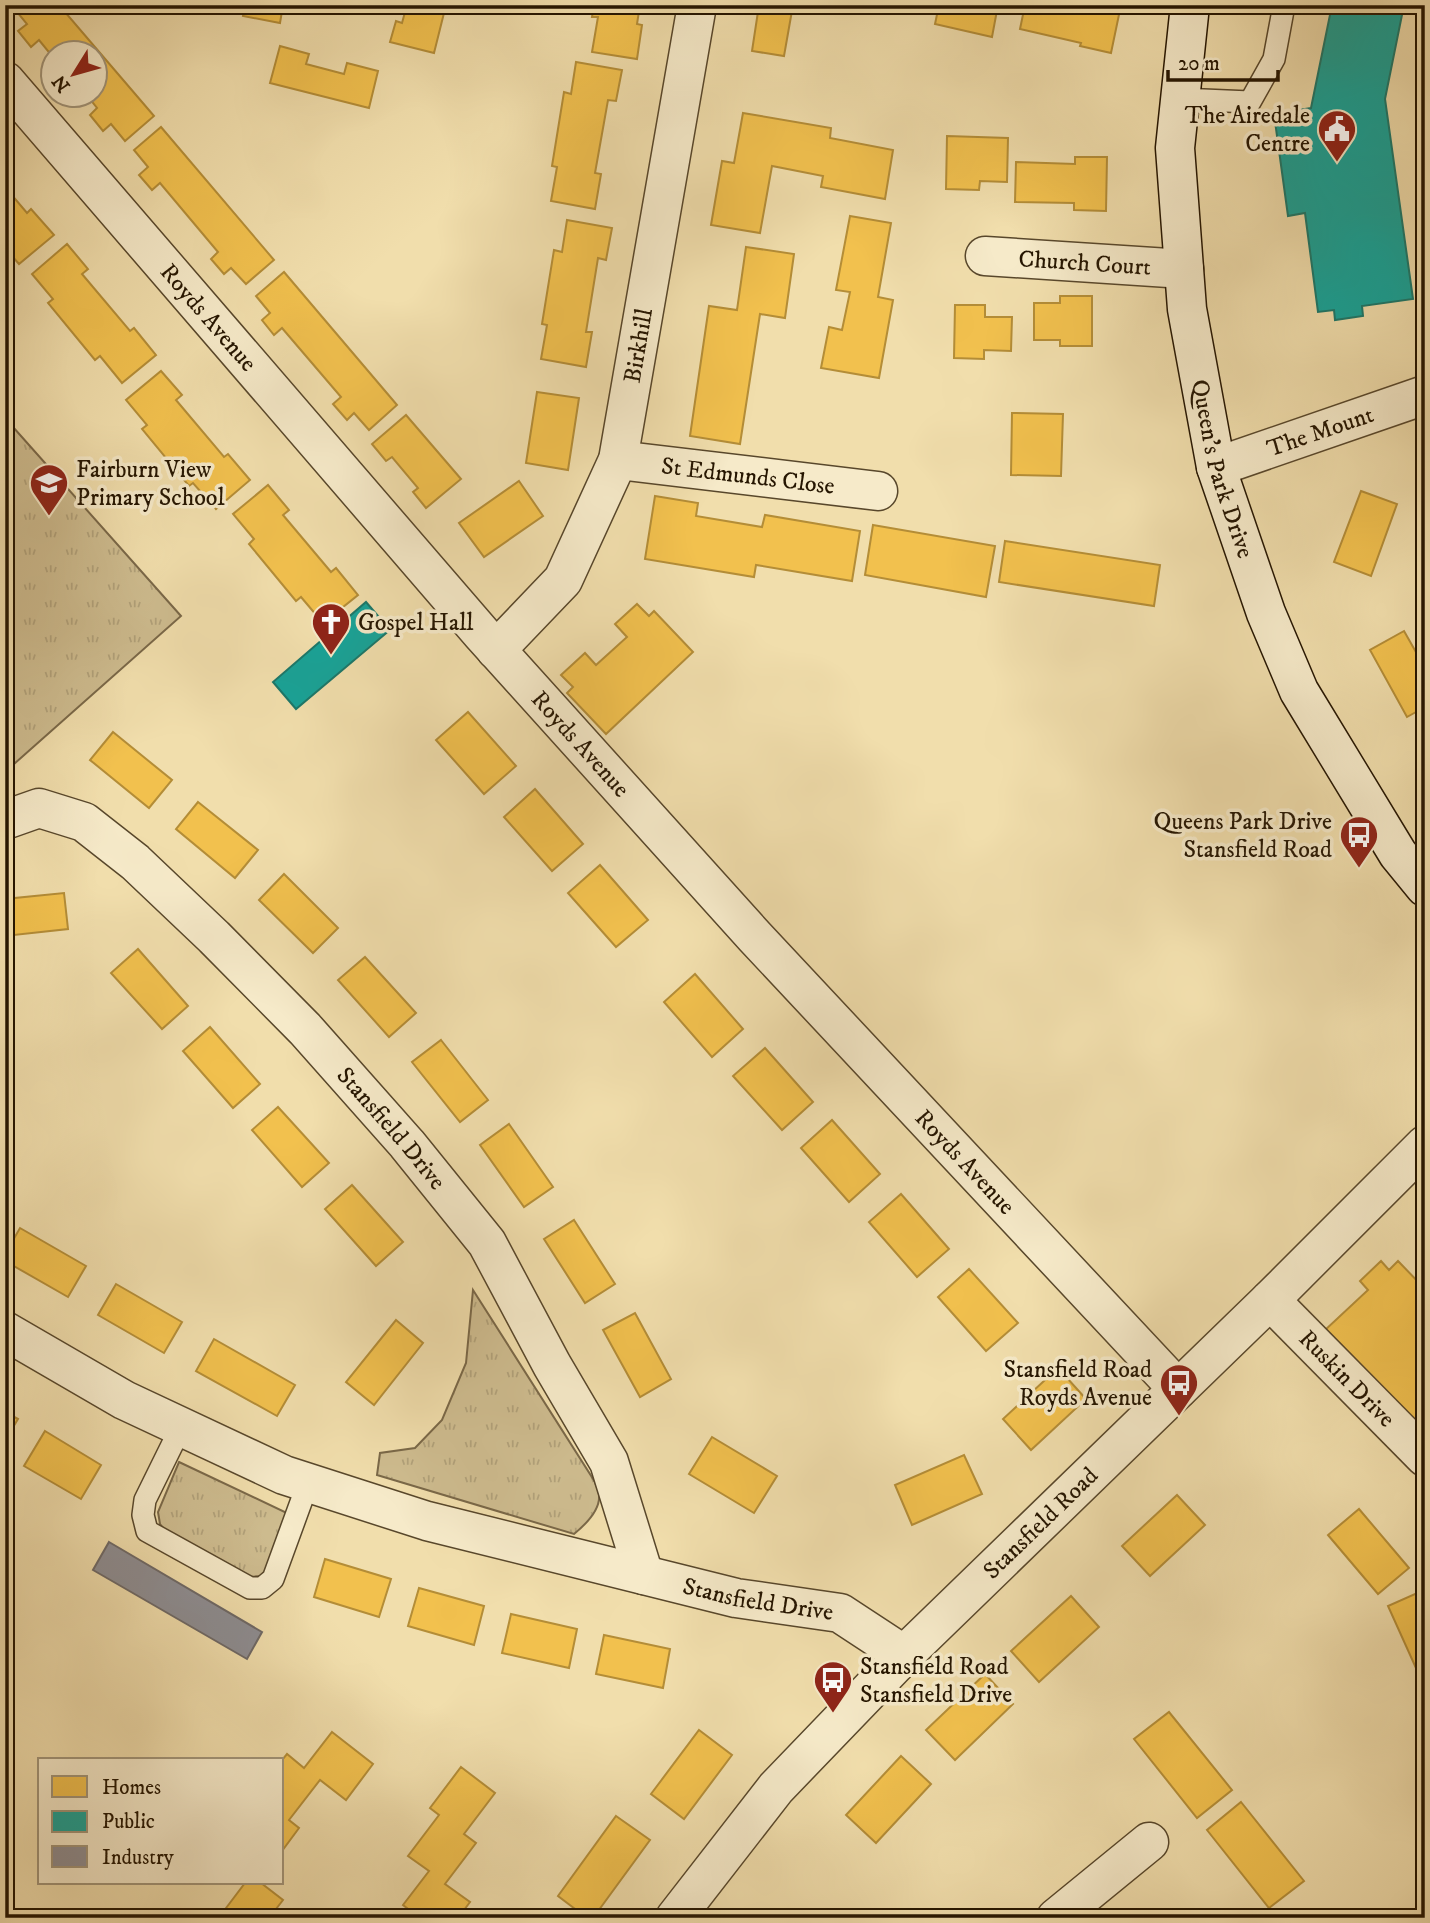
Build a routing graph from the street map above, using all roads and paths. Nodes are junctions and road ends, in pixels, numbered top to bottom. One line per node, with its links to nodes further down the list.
1 (697, 5): 9 (street, Birkhill)
2 (1190, 5): 5 (street, Queen's Park Drive)
3 (1284, 5): 5 (lane)
4 (5, 81): 12 (street, Royds Avenue)
5 (1180, 99): 7 (street, Queen's Park Drive)
6 (985, 256): 7 (street, Church Court)
7 (1184, 269): 10 (street, Queen's Park Drive)
8 (1425, 395): 10 (street, The Mount)
9 (618, 460): 11 (street, St Edmunds Close); 12 (street, Birkhill)
10 (1216, 467): 14 (street, Queen's Park Drive)
11 (877, 491)
12 (496, 650): 18 (street, Royds Avenue)
13 (5, 820): 22 (street, Stansfield Drive)
14 (1425, 887)
15 (1418, 1165): 16 (street, Stansfield Road)
16 (1270, 1300): 18 (street, Stansfield Road); 20 (street, Ruskin Drive)
17 (5, 1331): 19 (street, Stansfield Drive)
18 (1178, 1389): 23 (street, Stansfield Road)
19 (181, 1427): 21 (street, Stansfield Drive); 21 (lane)
20 (1425, 1457)
21 (308, 1483): 22 (street, Stansfield Drive)
22 (644, 1575): 23 (street, Stansfield Drive)
23 (904, 1655): 25 (street, Stansfield Road)
24 (1149, 1842): 26 (street)
25 (675, 1918)
26 (1056, 1918)

